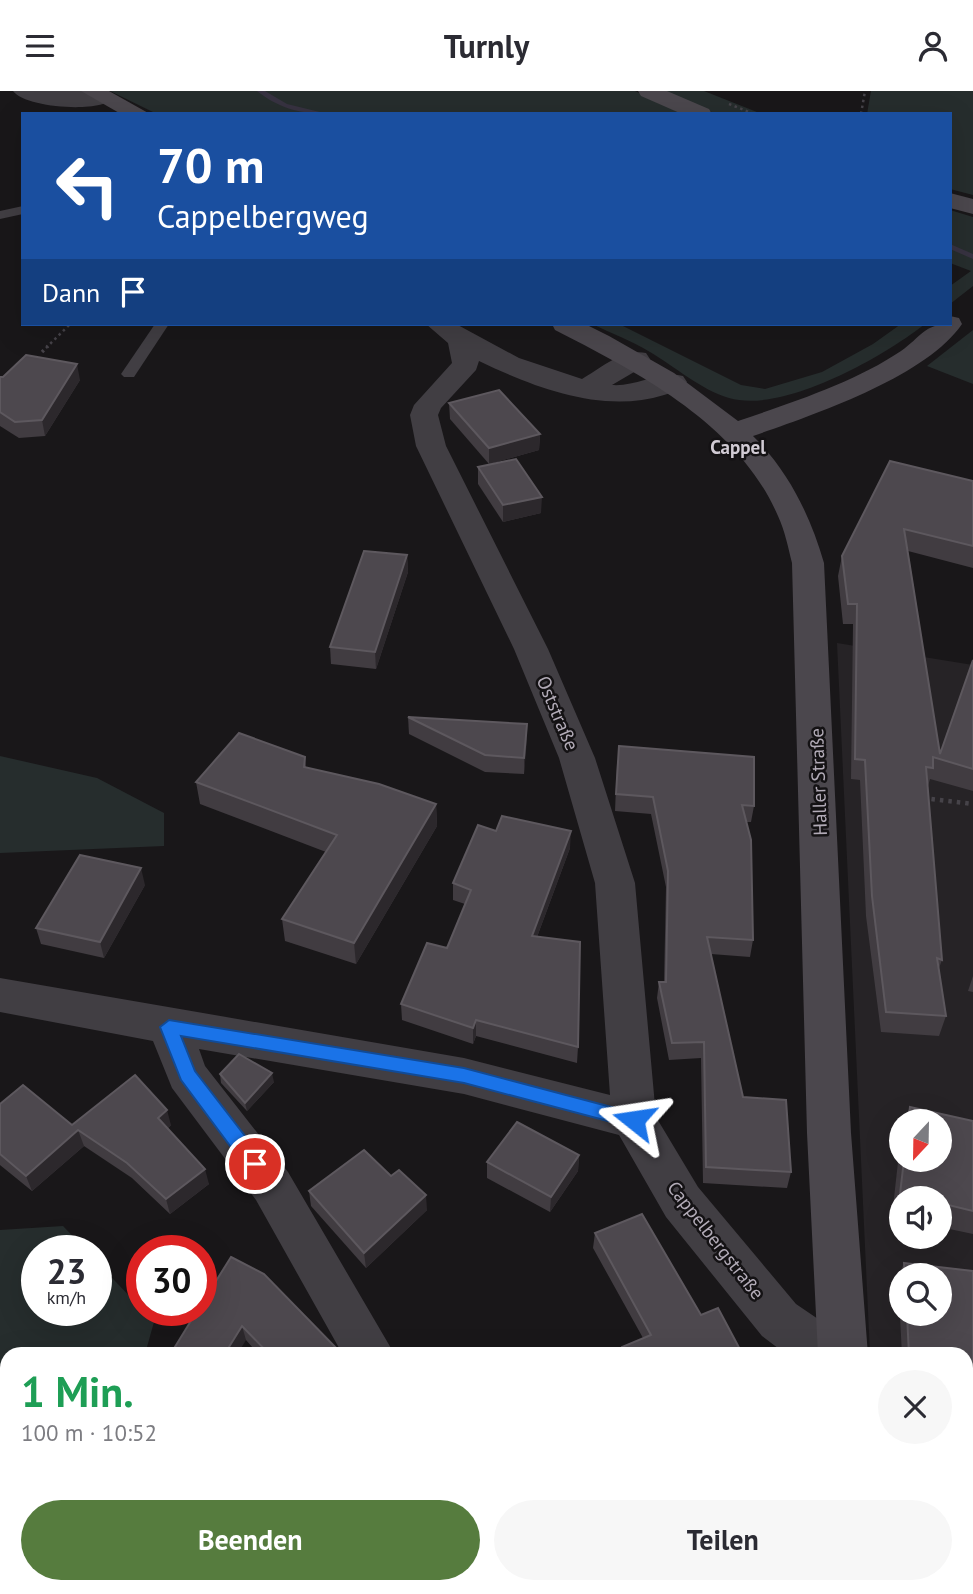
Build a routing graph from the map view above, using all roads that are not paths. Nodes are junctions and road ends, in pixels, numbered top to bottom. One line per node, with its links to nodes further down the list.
1 (24, 91): 3 (street)
2 (649, 91): 5 (main road)
3 (98, 94): 4 (main road)
4 (135, 112)
5 (696, 112)
6 (952, 201): 7 (main road)
7 (973, 207)
8 (21, 210): 9 (lane)
9 (0, 215)
10 (161, 326): 15 (lane)
11 (569, 326): 14 (main road, Haller Straße)
12 (947, 326): 18 (main road)
13 (450, 332): 17 (street, Oststraße); 21 (street, Oststraße)
14 (636, 359): 16 (main road, Haller Straße); 17 (street)
15 (129, 374)
16 (673, 382): 17 (street, Oststraße); 18 (main road, Haller Straße)
17 (586, 389)
18 (736, 432): 24 (main road, Haller Straße)
19 (0, 995): 20 (street)
20 (169, 1027): 21 (street); 22 (street)
21 (634, 1120): 23 (street, Cappelbergstraße)
22 (365, 1347)
23 (817, 1347)
24 (842, 1347)

